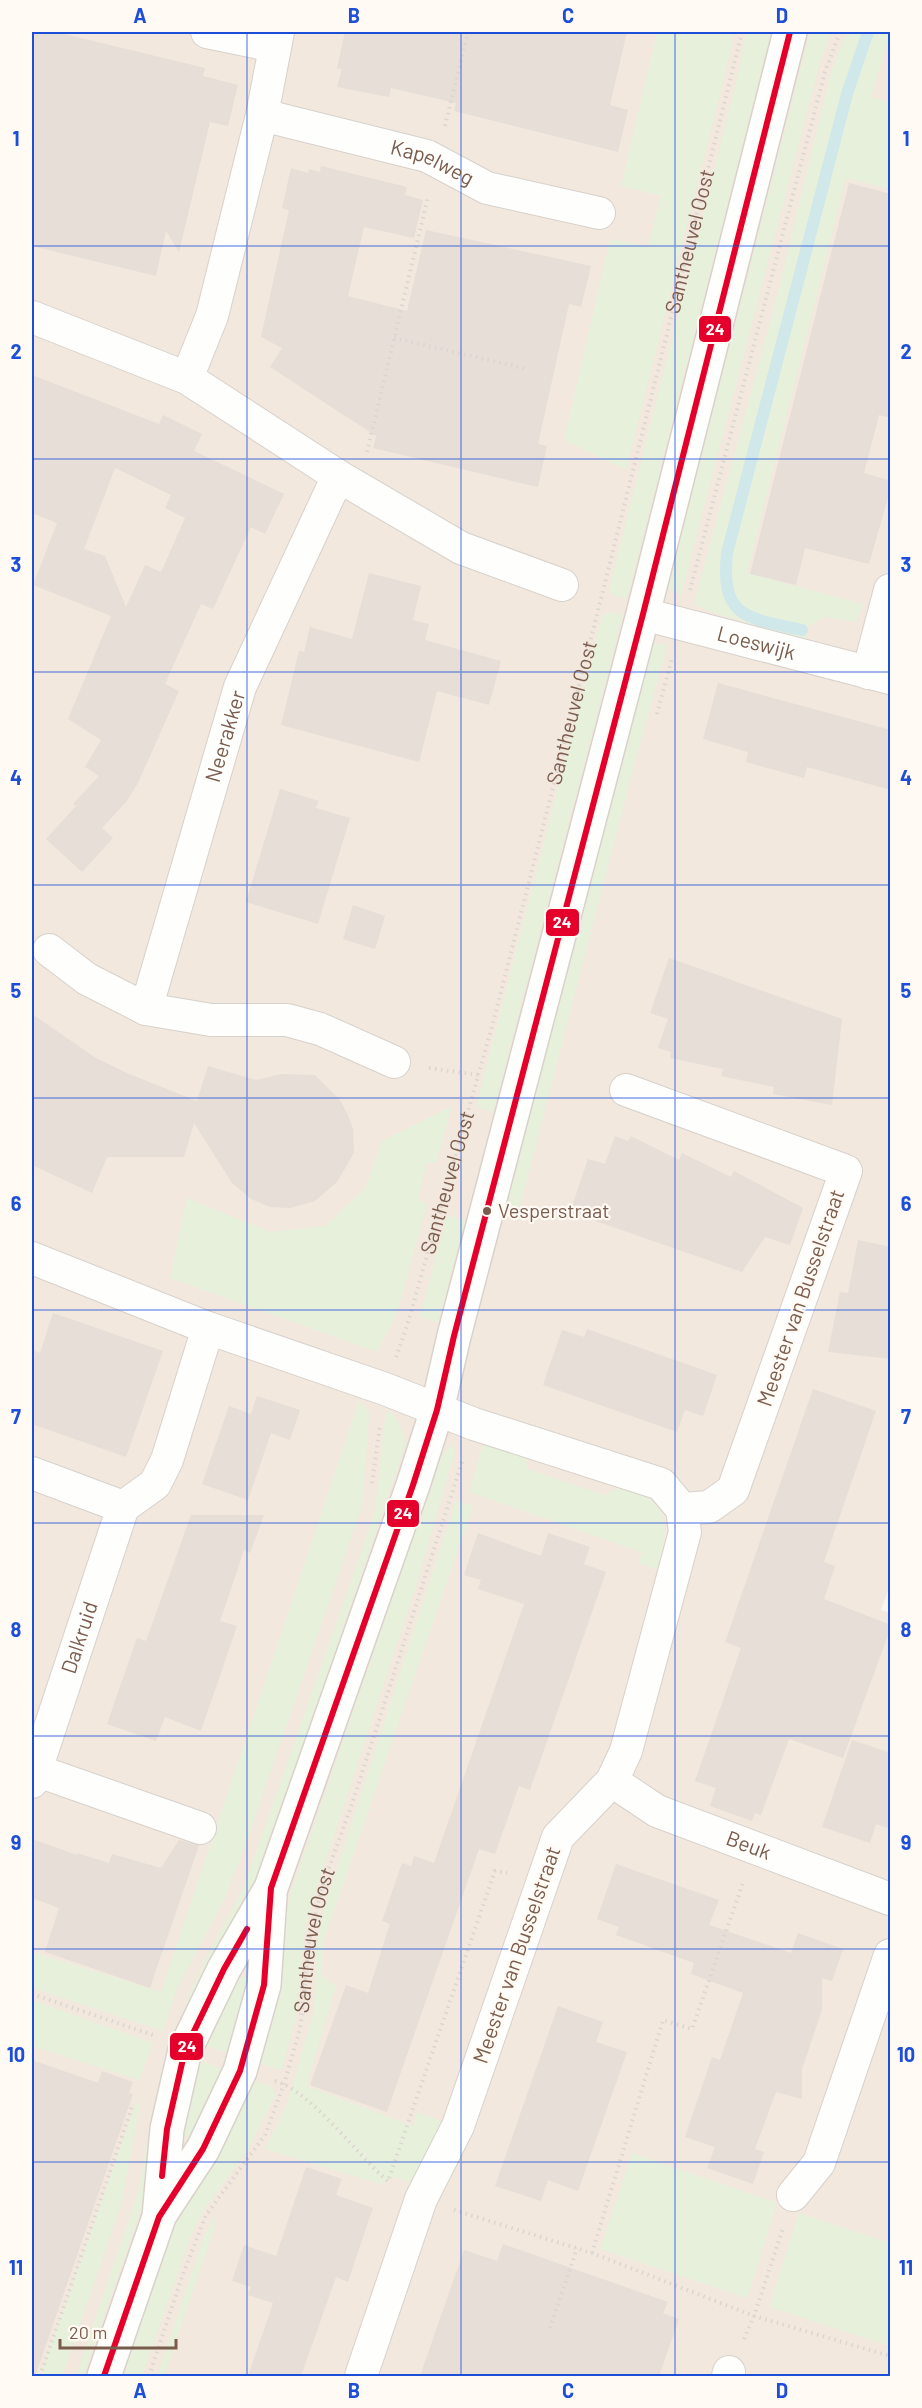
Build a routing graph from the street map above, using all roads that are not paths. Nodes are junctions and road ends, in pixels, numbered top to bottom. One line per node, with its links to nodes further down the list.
1 (207, 32): 3 (street)
2 (790, 32): 11 (street, Santheuvel Oost)
3 (276, 39): 4 (street)
4 (262, 115): 5 (street, Kapelweg); 7 (street)
5 (599, 213)
6 (32, 317): 7 (street)
7 (187, 378): 8 (street)
8 (348, 482): 9 (street); 14 (street, Neerakker)
9 (562, 585)
10 (891, 590): 12 (street, Loeswijk)
11 (643, 614): 12 (street, Loeswijk); 19 (street, Santheuvel Oost)
12 (880, 676)
13 (50, 950): 14 (street)
14 (146, 1009): 15 (street)
15 (394, 1062)
16 (626, 1089): 22 (street, Meester van Busselstraat)
17 (32, 1258): 18 (street)
18 (208, 1328): 19 (street); 21 (street)
19 (437, 1410): 22 (street); 26 (street, Santheuvel Oost)
20 (32, 1473): 21 (street)
21 (123, 1507): 23 (street, Dalkruid)
22 (682, 1509): 24 (street, Meester van Busselstraat)
23 (34, 1776): 25 (street, Dalkruid)
24 (612, 1780): 27 (street, Beuk); 32 (street, Meester van Busselstraat)
25 (201, 1828)
26 (271, 1888): 30 (street, Santheuvel Oost); 30 (street, Santheuvel Oost)
27 (891, 1899)
28 (891, 1955): 29 (street)
29 (793, 2195)
30 (159, 2217): 31 (street, Santheuvel Oost)
31 (104, 2376)
32 (361, 2376)

